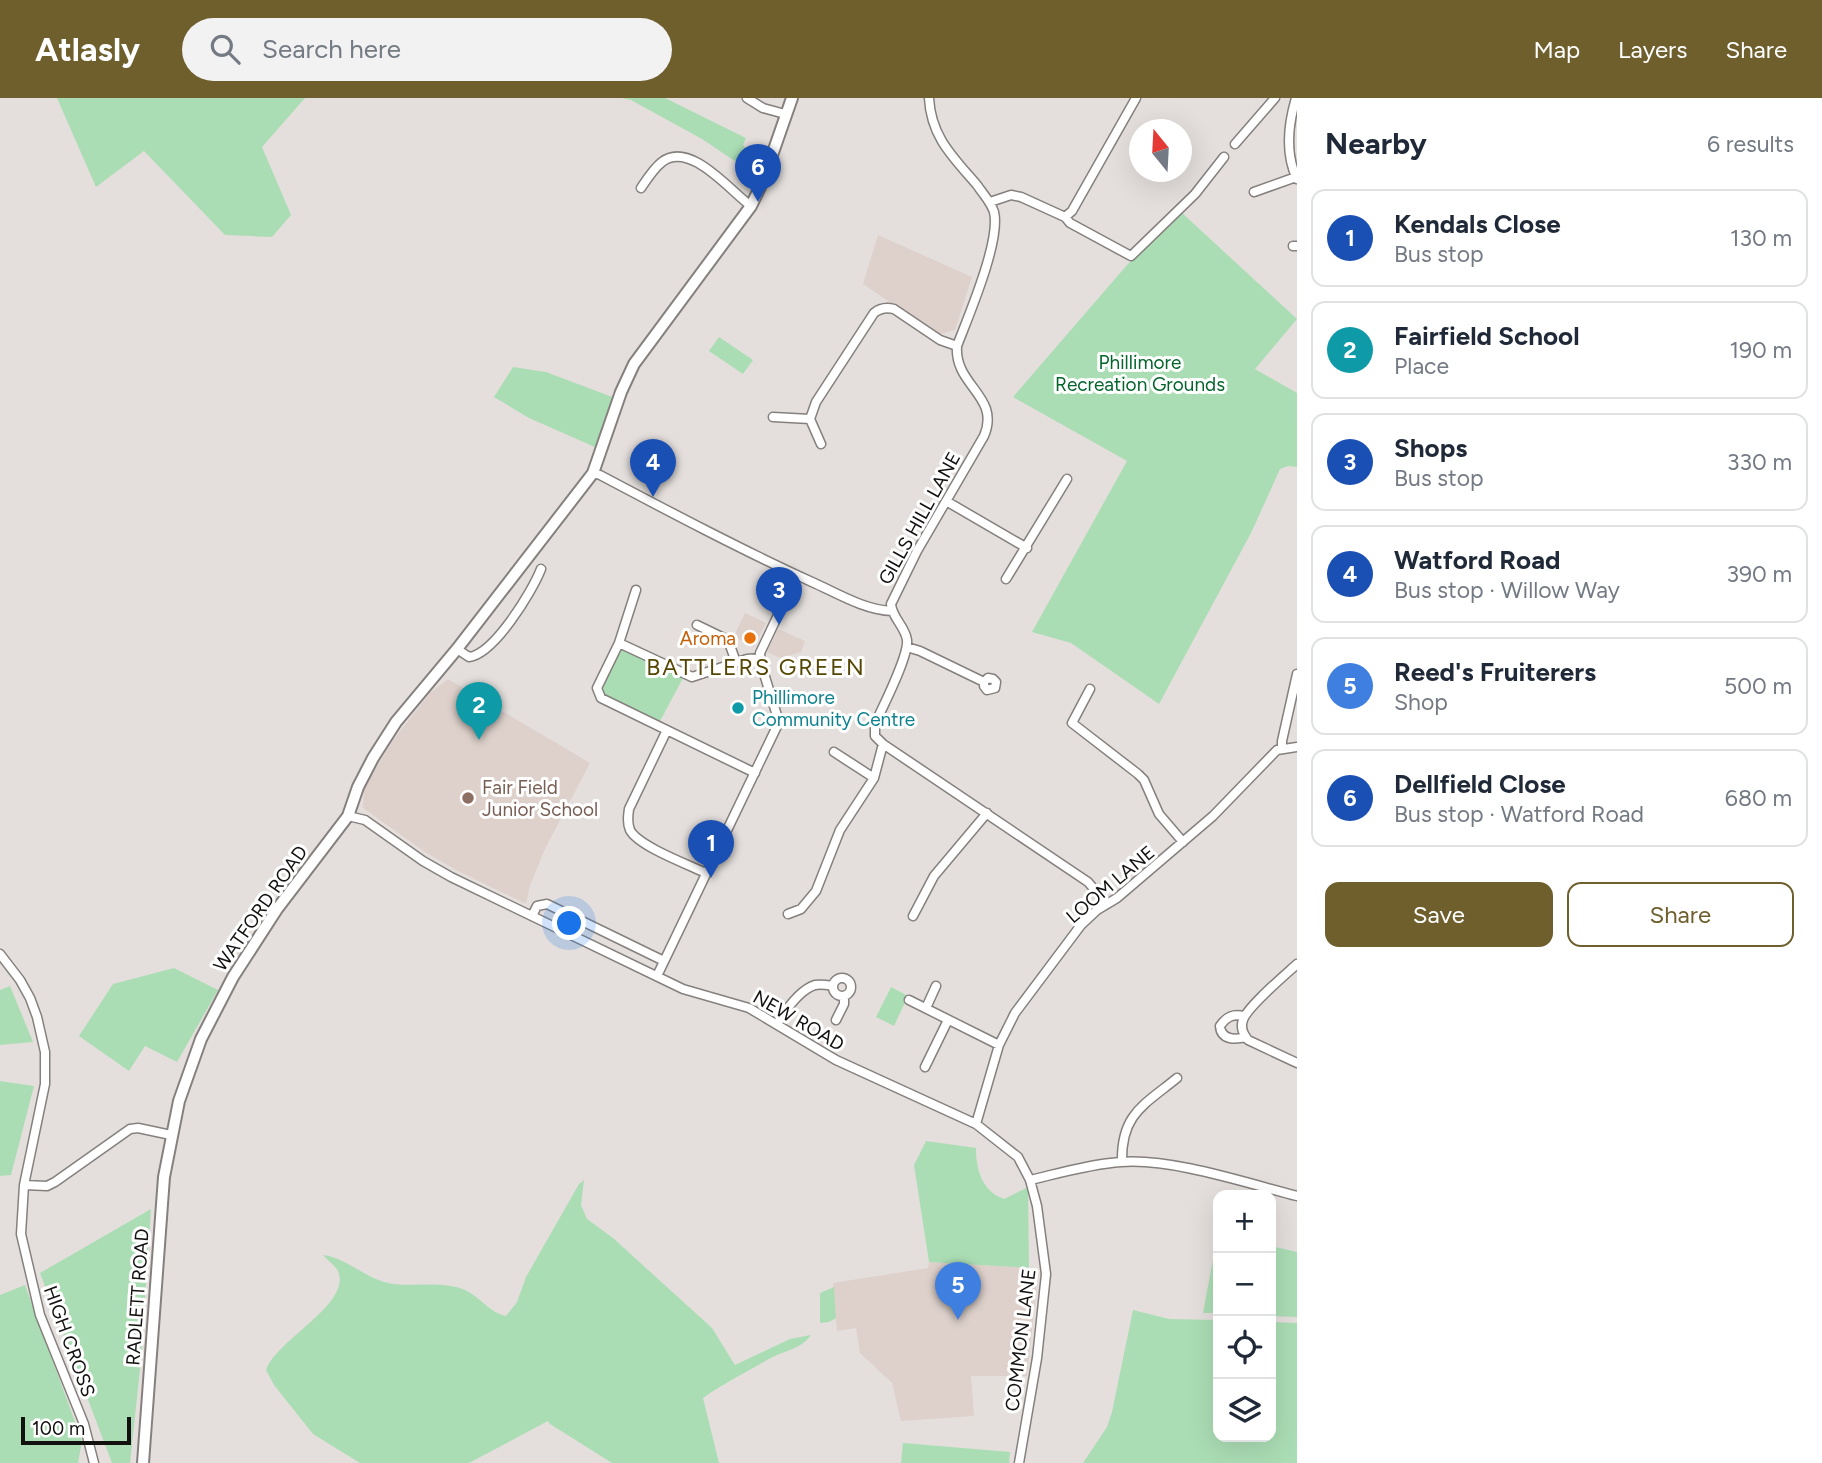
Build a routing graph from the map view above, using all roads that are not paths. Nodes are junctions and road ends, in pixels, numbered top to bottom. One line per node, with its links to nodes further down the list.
1 (747, 98): 7 (street)
2 (792, 98): 7 (main road, WATFORD ROAD)
3 (929, 98): 13 (street)
4 (1136, 98): 15 (street)
5 (1275, 98): 8 (street)
6 (1296, 98): 10 (street)
7 (785, 114): 14 (main road, WATFORD ROAD)
8 (1235, 144)
9 (1224, 157): 15 (street)
10 (1296, 178): 12 (street)
11 (641, 188): 14 (street)
12 (1254, 192)
13 (990, 202): 15 (street); 16 (street)
14 (751, 206): 20 (main road, WATFORD ROAD)
15 (1065, 217)
16 (957, 346): 18 (street); 22 (street, GILLS HILL LANE)
17 (773, 417): 18 (street)
18 (810, 419): 19 (street)
19 (821, 444)
20 (593, 474): 25 (street); 32 (main road, WATFORD ROAD)
21 (1068, 480): 23 (street)
22 (946, 501): 23 (street); 28 (street, GILLS HILL LANE)
23 (1027, 548): 26 (street)
24 (541, 569): 32 (street)
25 (797, 575): 28 (street); 33 (street)
26 (1006, 579)
27 (636, 590): 30 (street)
28 (892, 611): 31 (street, GILLS HILL LANE)
29 (697, 625): 34 (street)
30 (619, 643): 34 (street); 38 (street)
31 (907, 647): 36 (street); 39 (street)
32 (457, 649): 46 (main road, WATFORD ROAD)
33 (760, 658): 34 (street); 43 (street)
34 (736, 662)
35 (1297, 674): 40 (street)
36 (984, 682)
37 (1090, 690): 47 (street)
38 (667, 730): 43 (street); 48 (street)
39 (883, 744): 44 (street); 45 (street)
40 (1282, 747): 41 (street); 47 (street, LOOM LANE)
41 (1297, 747)
42 (834, 752): 44 (street)
43 (755, 773): 48 (street)
44 (874, 778): 50 (street)
45 (987, 813): 49 (street); 52 (street)
46 (348, 816): 51 (street, NEW ROAD); 72 (main road, WATFORD ROAD)
47 (1183, 842): 49 (street, LOOM LANE)
48 (706, 873): 54 (street)
49 (1107, 904): 67 (street, LOOM LANE)
50 (788, 914)
51 (532, 916): 54 (street); 56 (street, NEW ROAD)
52 (913, 916)
53 (0, 954): 75 (street, HIGH CROSS)
54 (664, 961): 56 (street)
55 (1297, 964): 62 (street)
56 (657, 976): 65 (street, NEW ROAD)
57 (833, 986): 59 (street); 59 (street); 65 (street)
58 (936, 986): 61 (street)
59 (844, 996): 63 (street)
60 (909, 1000): 61 (street)
61 (926, 1008): 64 (street)
62 (1244, 1016): 66 (street); 66 (street)
63 (836, 1020)
64 (948, 1020): 67 (street); 69 (street)
65 (776, 1024): 71 (street, NEW ROAD)
66 (1246, 1037): 68 (street)
67 (999, 1045): 71 (street, LOOM LANE)
68 (1297, 1063)
69 (926, 1067)
70 (1177, 1078): 73 (street)
71 (976, 1124): 74 (street, NEW ROAD)
72 (171, 1135): 75 (street); 78 (main road, RADLETT ROAD)
73 (1122, 1161): 74 (street); 76 (street)
74 (1030, 1180): 79 (street, COMMON LANE)
75 (24, 1185): 77 (street, HIGH CROSS)
76 (1297, 1196)
77 (94, 1463)
78 (143, 1463)
79 (1019, 1463)

